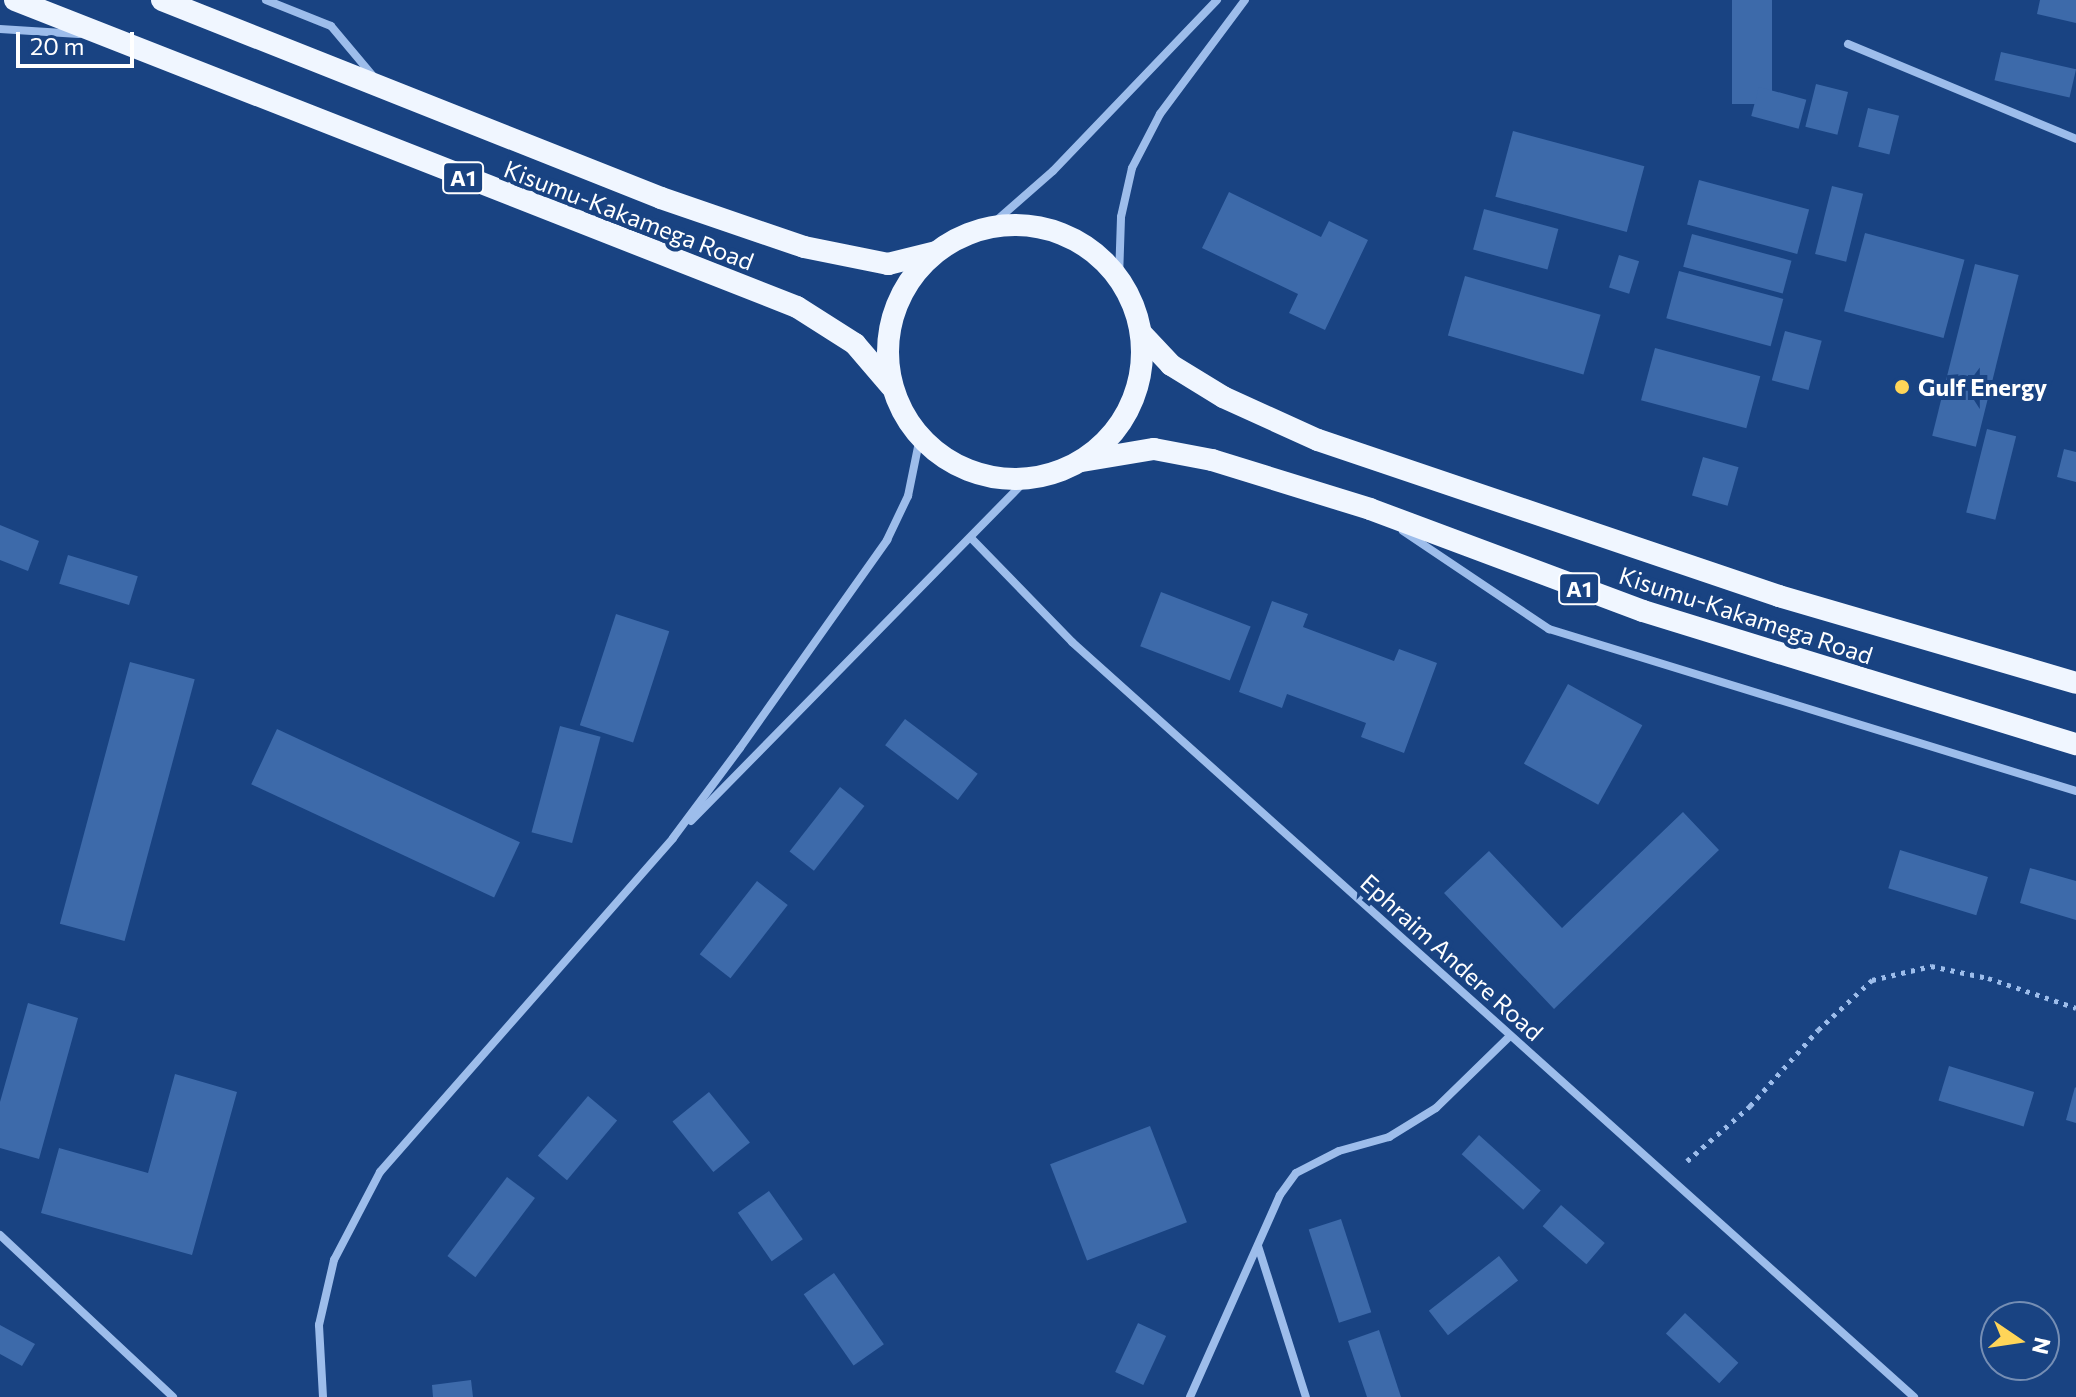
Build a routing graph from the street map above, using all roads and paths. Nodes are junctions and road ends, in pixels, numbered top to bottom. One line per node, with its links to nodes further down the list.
1 (15, 0): 7 (highway, Kisumu-Kakamega Road / A1)
2 (162, 0): 9 (highway, Kisumu-Kakamega Road / A1)
3 (266, 0): 9 (street)
4 (1217, 0): 11 (street)
5 (1245, 0): 13 (street)
6 (0, 29): 7 (street)
7 (96, 34): 15 (highway, Kisumu-Kakamega Road / A1)
8 (1848, 44): 10 (street)
9 (386, 90): 12 (highway, Kisumu-Kakamega Road / A1)
10 (2076, 139)
11 (989, 227): 12 (highway); 13 (highway)
12 (936, 252): 15 (highway)
13 (1119, 278): 14 (highway)
14 (1141, 333): 17 (highway); 21 (highway, Kisumu-Kakamega Road / A1)
15 (891, 386): 16 (highway)
16 (920, 437): 18 (highway); 24 (street)
17 (1082, 461): 18 (highway); 19 (highway, Kisumu-Kakamega Road / A1)
18 (1026, 480): 20 (street)
19 (1370, 509): 22 (highway, Kisumu-Kakamega Road / A1); 23 (street)
20 (972, 539): 24 (street); 26 (street, Ephraim Andere Road)
21 (2076, 683)
22 (2076, 744)
23 (2076, 791)
24 (673, 838): 31 (street)
25 (2076, 1008): 27 (path)
26 (1510, 1036): 27 (street, Ephraim Andere Road); 29 (street)
27 (1669, 1178): 34 (street, Ephraim Andere Road)
28 (0, 1235): 30 (street)
29 (1257, 1245): 32 (street); 33 (street)
30 (173, 1397)
31 (323, 1397)
32 (1190, 1397)
33 (1306, 1397)
34 (1914, 1397)

